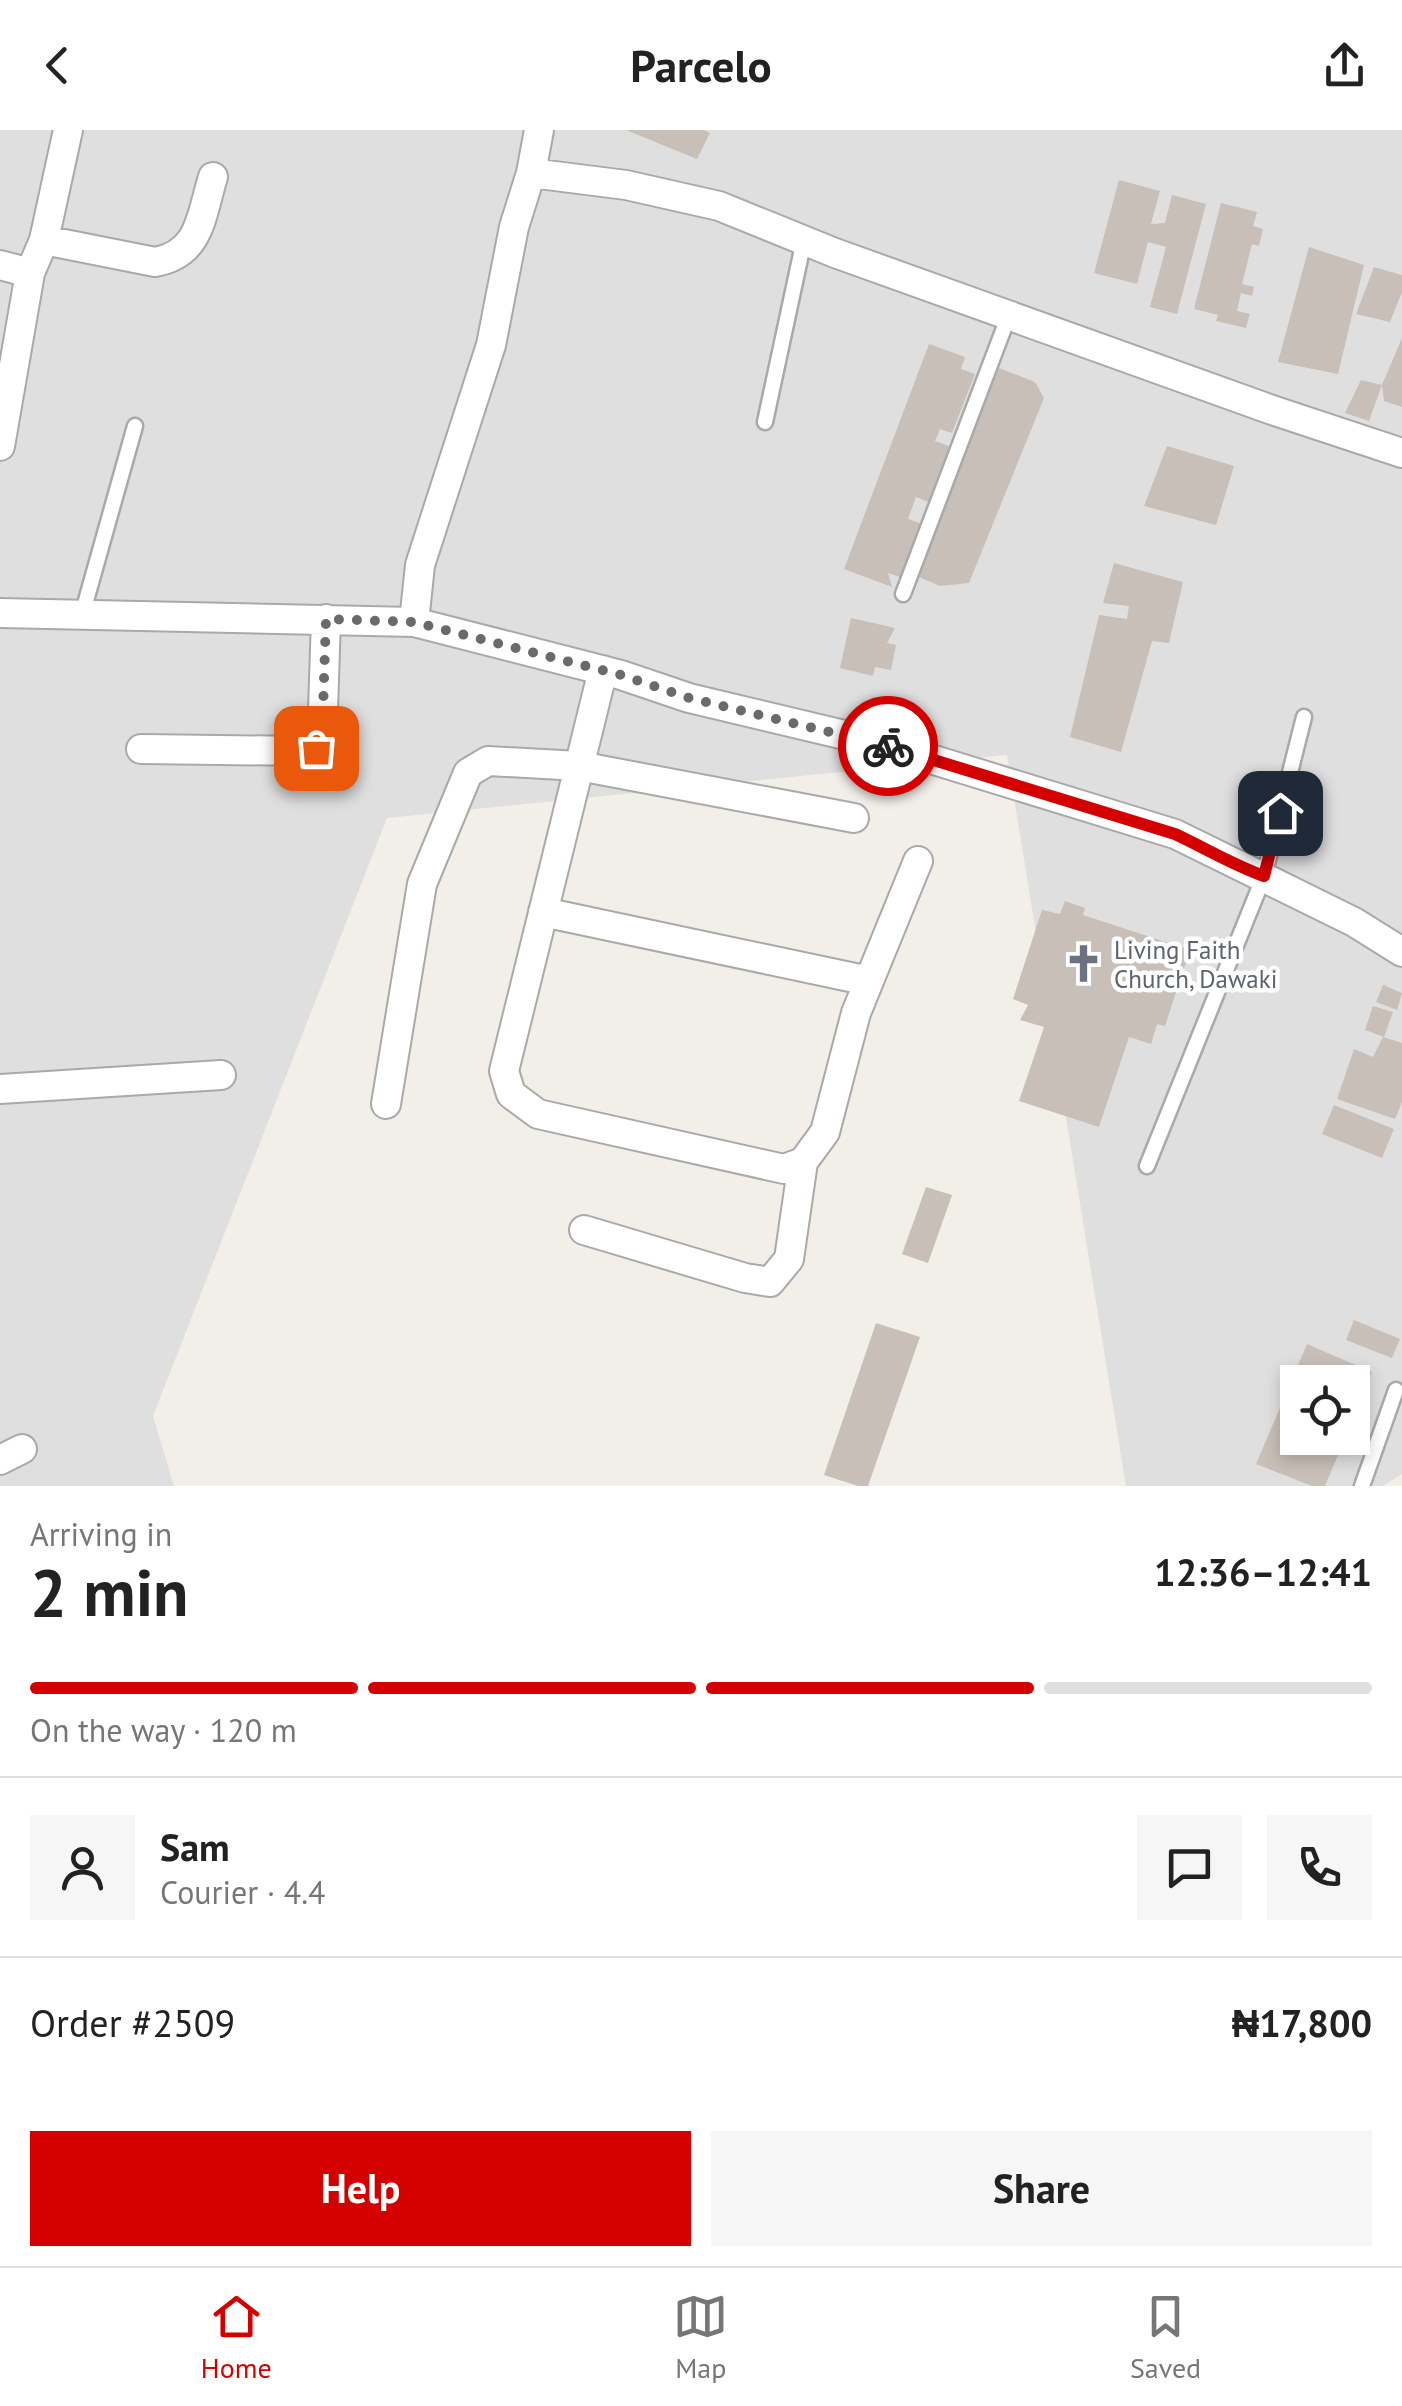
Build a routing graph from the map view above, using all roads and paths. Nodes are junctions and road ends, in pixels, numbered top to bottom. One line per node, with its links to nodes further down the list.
1 (68, 130): 5 (street)
2 (539, 130): 3 (street)
3 (531, 173): 6 (street); 18 (street)
4 (213, 177): 5 (street)
5 (44, 240): 8 (street)
6 (804, 240): 9 (street); 10 (lane)
7 (0, 265): 8 (street)
8 (30, 274): 12 (street)
9 (1010, 316): 13 (street); 14 (lane)
10 (765, 422)
11 (136, 426): 16 (lane)
12 (0, 446)
13 (1402, 452)
14 (903, 594)
15 (0, 613): 16 (street)
16 (82, 614): 17 (street)
17 (326, 619): 18 (street); 21 (street)
18 (414, 622): 19 (street)
19 (603, 670): 22 (street); 25 (street)
20 (1304, 717): 25 (lane)
21 (142, 749)
22 (579, 766): 23 (street); 26 (street); 31 (street)
23 (854, 818)
24 (918, 860): 28 (street)
25 (1264, 876): 27 (street); 33 (lane)
26 (543, 912): 28 (street); 32 (street)
27 (1402, 952)
28 (868, 982): 32 (street)
29 (221, 1074): 30 (street)
30 (0, 1088)
31 (386, 1104)
32 (803, 1162): 34 (street)
33 (1147, 1166)
34 (584, 1230)
35 (1396, 1390): 36 (lane)
36 (1362, 1486)

